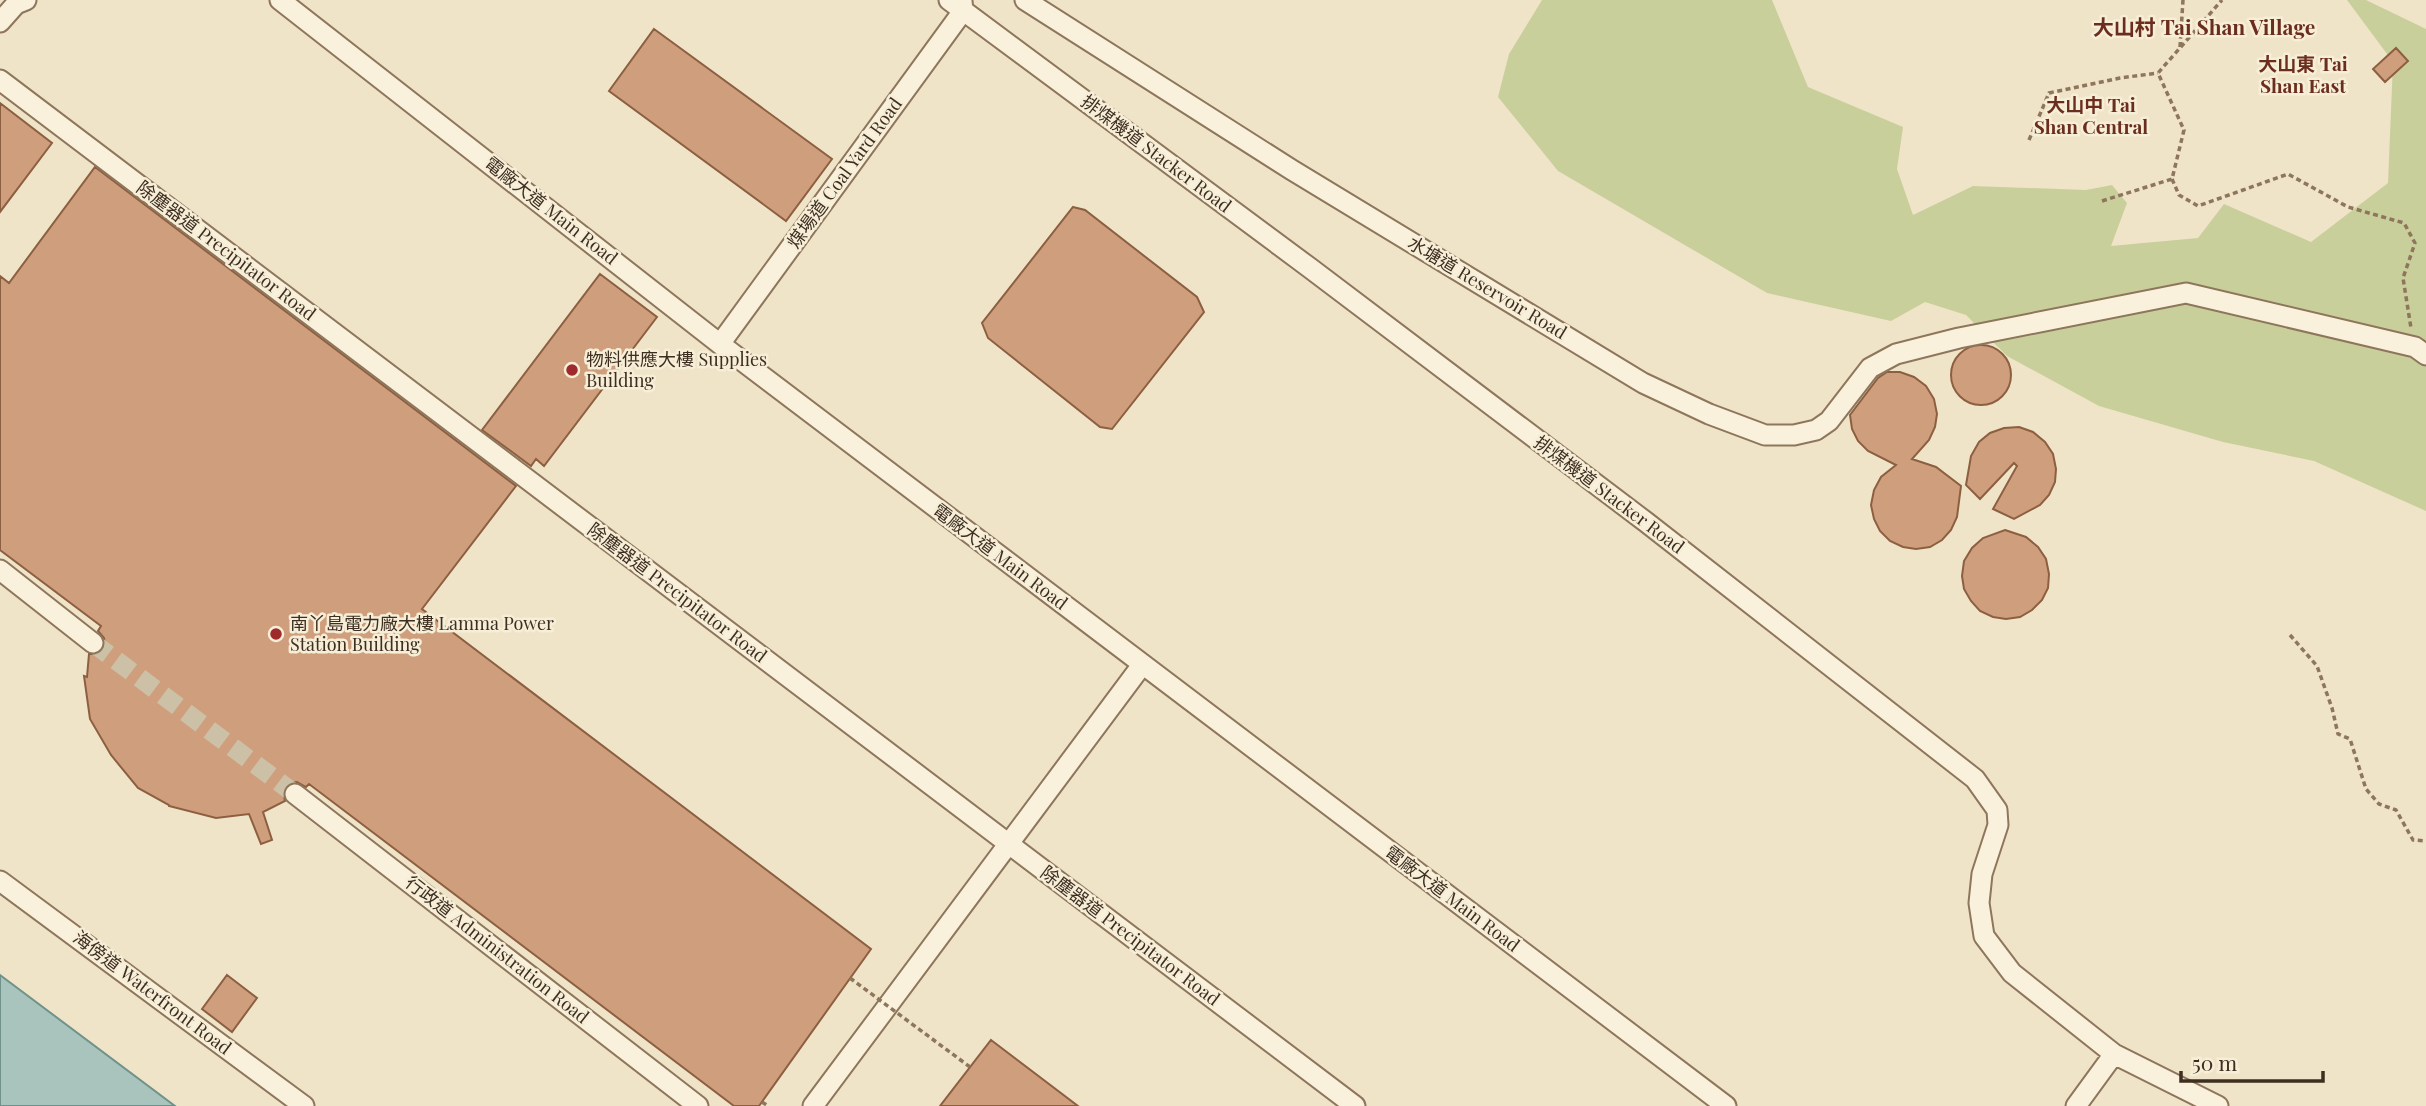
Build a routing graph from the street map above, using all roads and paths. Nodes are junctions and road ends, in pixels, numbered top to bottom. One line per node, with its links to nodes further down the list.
1 (26, 0): 7 (lane)
2 (280, 0): 14 (lane, 電廠大道 Main Road)
3 (1025, 0): 15 (lane, 水塘道 Reservoir Road)
4 (2183, 0): 8 (path)
5 (2222, 0): 8 (path)
6 (958, 4): 14 (lane, 煤場道 Coal Yard Road); 25 (lane, 排煤機道 Stacker Road)
7 (0, 22)
8 (2180, 48): 9 (path)
9 (2158, 73): 11 (path); 12 (path)
10 (0, 80): 22 (lane, 除塵器道 Precipitator Road)
11 (2029, 140)
12 (2172, 179): 13 (path); 15 (path)
13 (2102, 201)
14 (720, 344): 19 (lane, 電廠大道 Main Road)
15 (2420, 351)
16 (0, 570): 18 (lane)
17 (2290, 635): 21 (path)
18 (93, 643)
19 (1142, 664): 22 (lane); 33 (lane, 電廠大道 Main Road)
20 (295, 794): 29 (lane, 行政道 Administration Road)
21 (2426, 841)
22 (1007, 843): 31 (lane); 32 (lane, 除塵器道 Precipitator Road)
23 (0, 881): 28 (lane, 海傍道 Waterfront Road)
24 (850, 978): 26 (path, bridge)
25 (2114, 1054): 34 (lane); 35 (lane, 排煤機道 Stacker Road)
26 (970, 1067)
27 (762, 1102): 30 (path)
28 (304, 1106)
29 (698, 1106)
30 (768, 1106)
31 (813, 1106)
32 (1356, 1106)
33 (1726, 1106)
34 (2076, 1106)
35 (2218, 1106)

